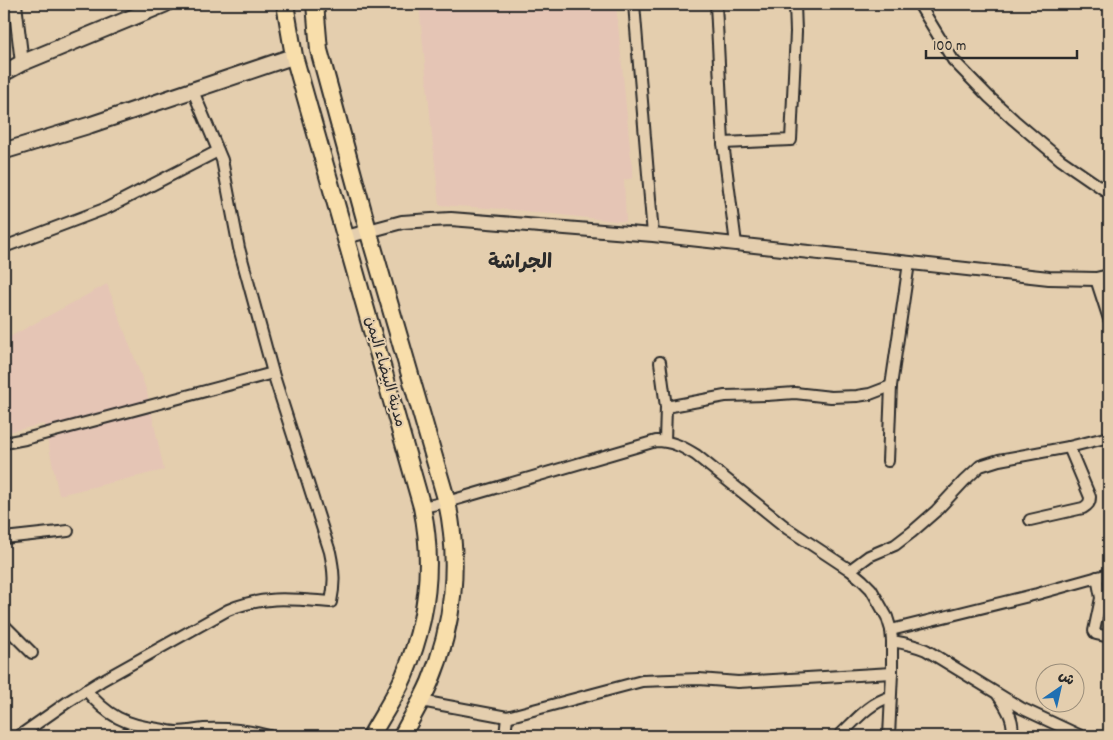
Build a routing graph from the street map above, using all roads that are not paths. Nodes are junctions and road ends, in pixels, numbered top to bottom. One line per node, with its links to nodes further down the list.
1 (15, 4): 10 (street)
2 (165, 4): 10 (main road)
3 (286, 4): 9 (main road, مدينة البيضاء اليمن)
4 (315, 4): 17 (main road, مدينة البيضاء اليمن)
5 (634, 4): 18 (street)
6 (716, 4): 13 (street)
7 (795, 4): 13 (street)
8 (920, 4): 16 (street)
9 (294, 56): 12 (main road); 19 (main road, مدينة البيضاء اليمن)
10 (22, 63): 11 (main road)
11 (4, 73)
12 (192, 91): 14 (main road); 15 (street)
13 (723, 143): 20 (street)
14 (4, 151)
15 (218, 151): 21 (street); 27 (street)
16 (1109, 193)
17 (368, 230): 18 (street); 19 (street); 35 (main road, مدينة البيضاء اليمن)
18 (653, 235): 20 (street)
19 (346, 237): 36 (main road, مدينة البيضاء اليمن)
20 (736, 244): 22 (street)
21 (4, 247)
22 (910, 263): 24 (street); 28 (street)
23 (1109, 276): 24 (street)
24 (1096, 279): 25 (street)
25 (1109, 320)
26 (660, 362): 29 (street)
27 (272, 373): 32 (street); 49 (street)
28 (891, 386): 29 (street); 34 (street)
29 (666, 406): 31 (street)
30 (1109, 437): 33 (street)
31 (665, 441): 35 (street); 40 (street)
32 (4, 444)
33 (1069, 447): 37 (street); 40 (street)
34 (888, 461)
35 (447, 502): 36 (street); 52 (main road, مدينة البيضاء اليمن)
36 (422, 507): 56 (main road, مدينة البيضاء اليمن)
37 (1030, 520)
38 (68, 531): 39 (street)
39 (4, 538)
40 (850, 570): 44 (street)
41 (1109, 574): 42 (street)
42 (1097, 577): 44 (street); 45 (street)
43 (4, 625): 47 (street)
44 (890, 630): 46 (street)
45 (1109, 637)
46 (892, 641): 48 (street); 50 (street)
47 (32, 653)
48 (892, 673): 51 (street); 53 (street)
49 (86, 690): 54 (street); 55 (street)
50 (996, 692): 61 (street); 62 (street)
51 (890, 697): 59 (street); 60 (street)
52 (421, 700): 53 (street); 57 (main road, مدينة البيضاء اليمن)
53 (507, 717): 58 (street)
54 (18, 736)
55 (269, 736)
56 (371, 736)
57 (402, 736)
58 (505, 736)
59 (839, 736)
60 (889, 736)
61 (1012, 736)
62 (1081, 736)

